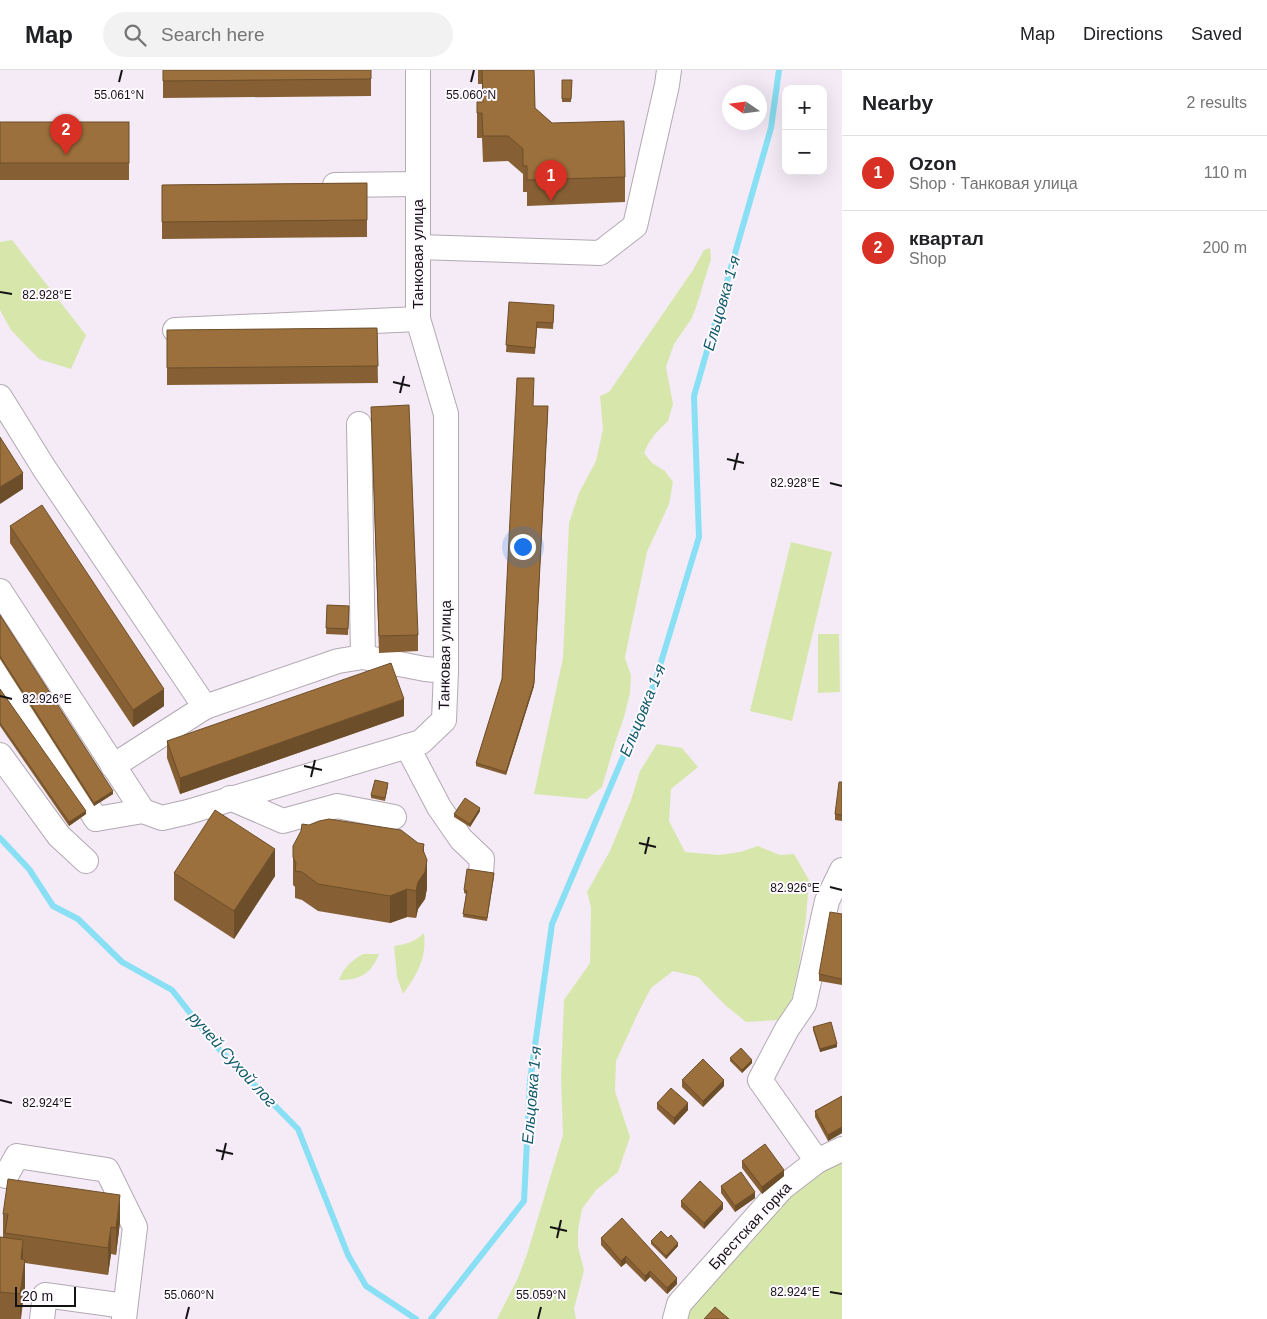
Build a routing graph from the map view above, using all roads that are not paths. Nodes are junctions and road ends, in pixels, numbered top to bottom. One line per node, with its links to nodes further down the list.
1 (418, 70): 3 (street, Танковая улица)
2 (669, 70): 5 (street)
3 (418, 184): 4 (street); 5 (street, Танковая улица)
4 (318, 185)
5 (418, 247): 6 (street, Танковая улица)
6 (418, 319): 7 (street); 13 (street, Танковая улица)
7 (175, 330)
8 (0, 397): 14 (street)
9 (359, 424): 11 (street)
10 (0, 591): 17 (street)
11 (363, 657): 13 (street); 14 (street)
12 (0, 670): 19 (street, Танковая улица)
13 (446, 671): 15 (street, Танковая улица)
14 (205, 706): 17 (street)
15 (407, 746): 18 (street, Танковая улица); 23 (street)
16 (0, 755): 21 (street)
17 (113, 766): 19 (street)
18 (230, 798): 19 (street, Танковая улица); 20 (street)
19 (143, 812)
20 (394, 817)
21 (86, 861)
22 (842, 870): 25 (street)
23 (481, 874)
24 (842, 1149): 25 (street, Брестская горка)
25 (817, 1161): 29 (street, Брестская горка)
26 (6, 1176): 27 (street)
27 (125, 1313): 28 (street)
28 (42, 1319)
29 (675, 1319)

